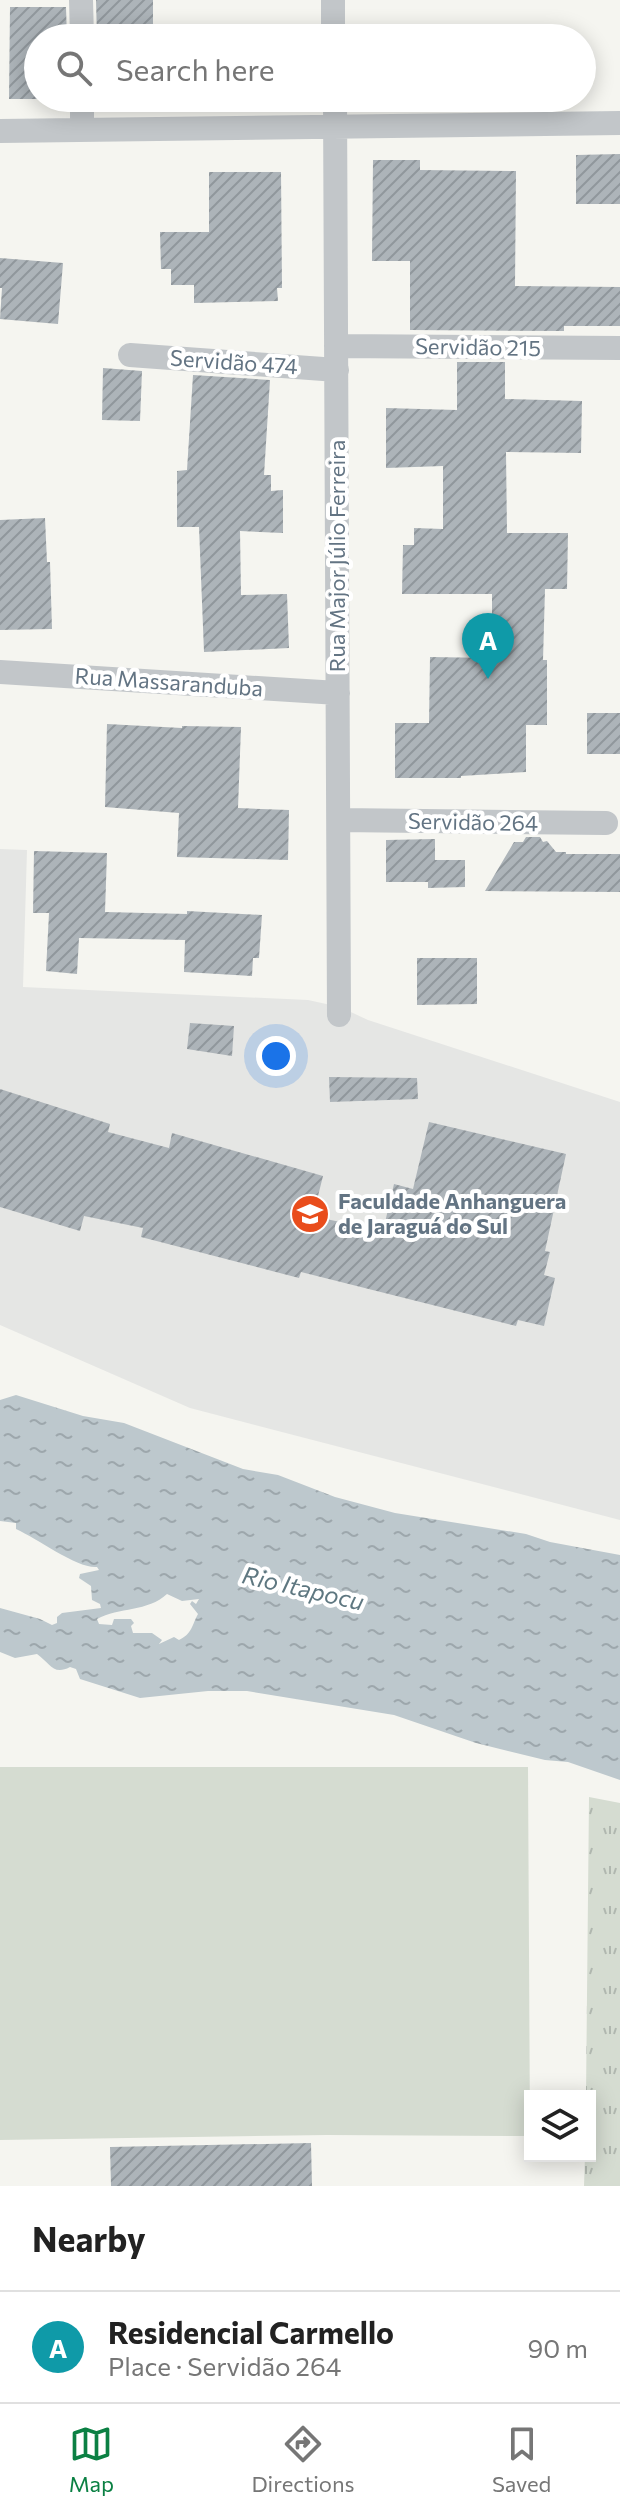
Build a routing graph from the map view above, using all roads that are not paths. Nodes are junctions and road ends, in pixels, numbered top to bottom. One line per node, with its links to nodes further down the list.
1 (81, 0): 3 (street)
2 (333, 0): 4 (street)
3 (82, 24)
4 (333, 24)
5 (82, 112): 9 (street)
6 (335, 112): 8 (street, Rua Major Júlio Ferreira)
7 (620, 123): 8 (street)
8 (335, 125): 9 (street); 13 (street, Rua Major Júlio Ferreira)
9 (82, 129): 10 (street)
10 (0, 131)
11 (620, 348): 13 (street, Servidão 215)
12 (130, 355): 13 (street, Servidão 474)
13 (336, 358): 15 (street, Rua Major Júlio Ferreira)
14 (0, 672): 15 (street, Rua Massaranduba)
15 (338, 693): 16 (street, Rua Major Júlio Ferreira)
16 (339, 820): 17 (street, Servidão 264); 18 (street, Rua Major Júlio Ferreira)
17 (606, 823)
18 (339, 1015)

